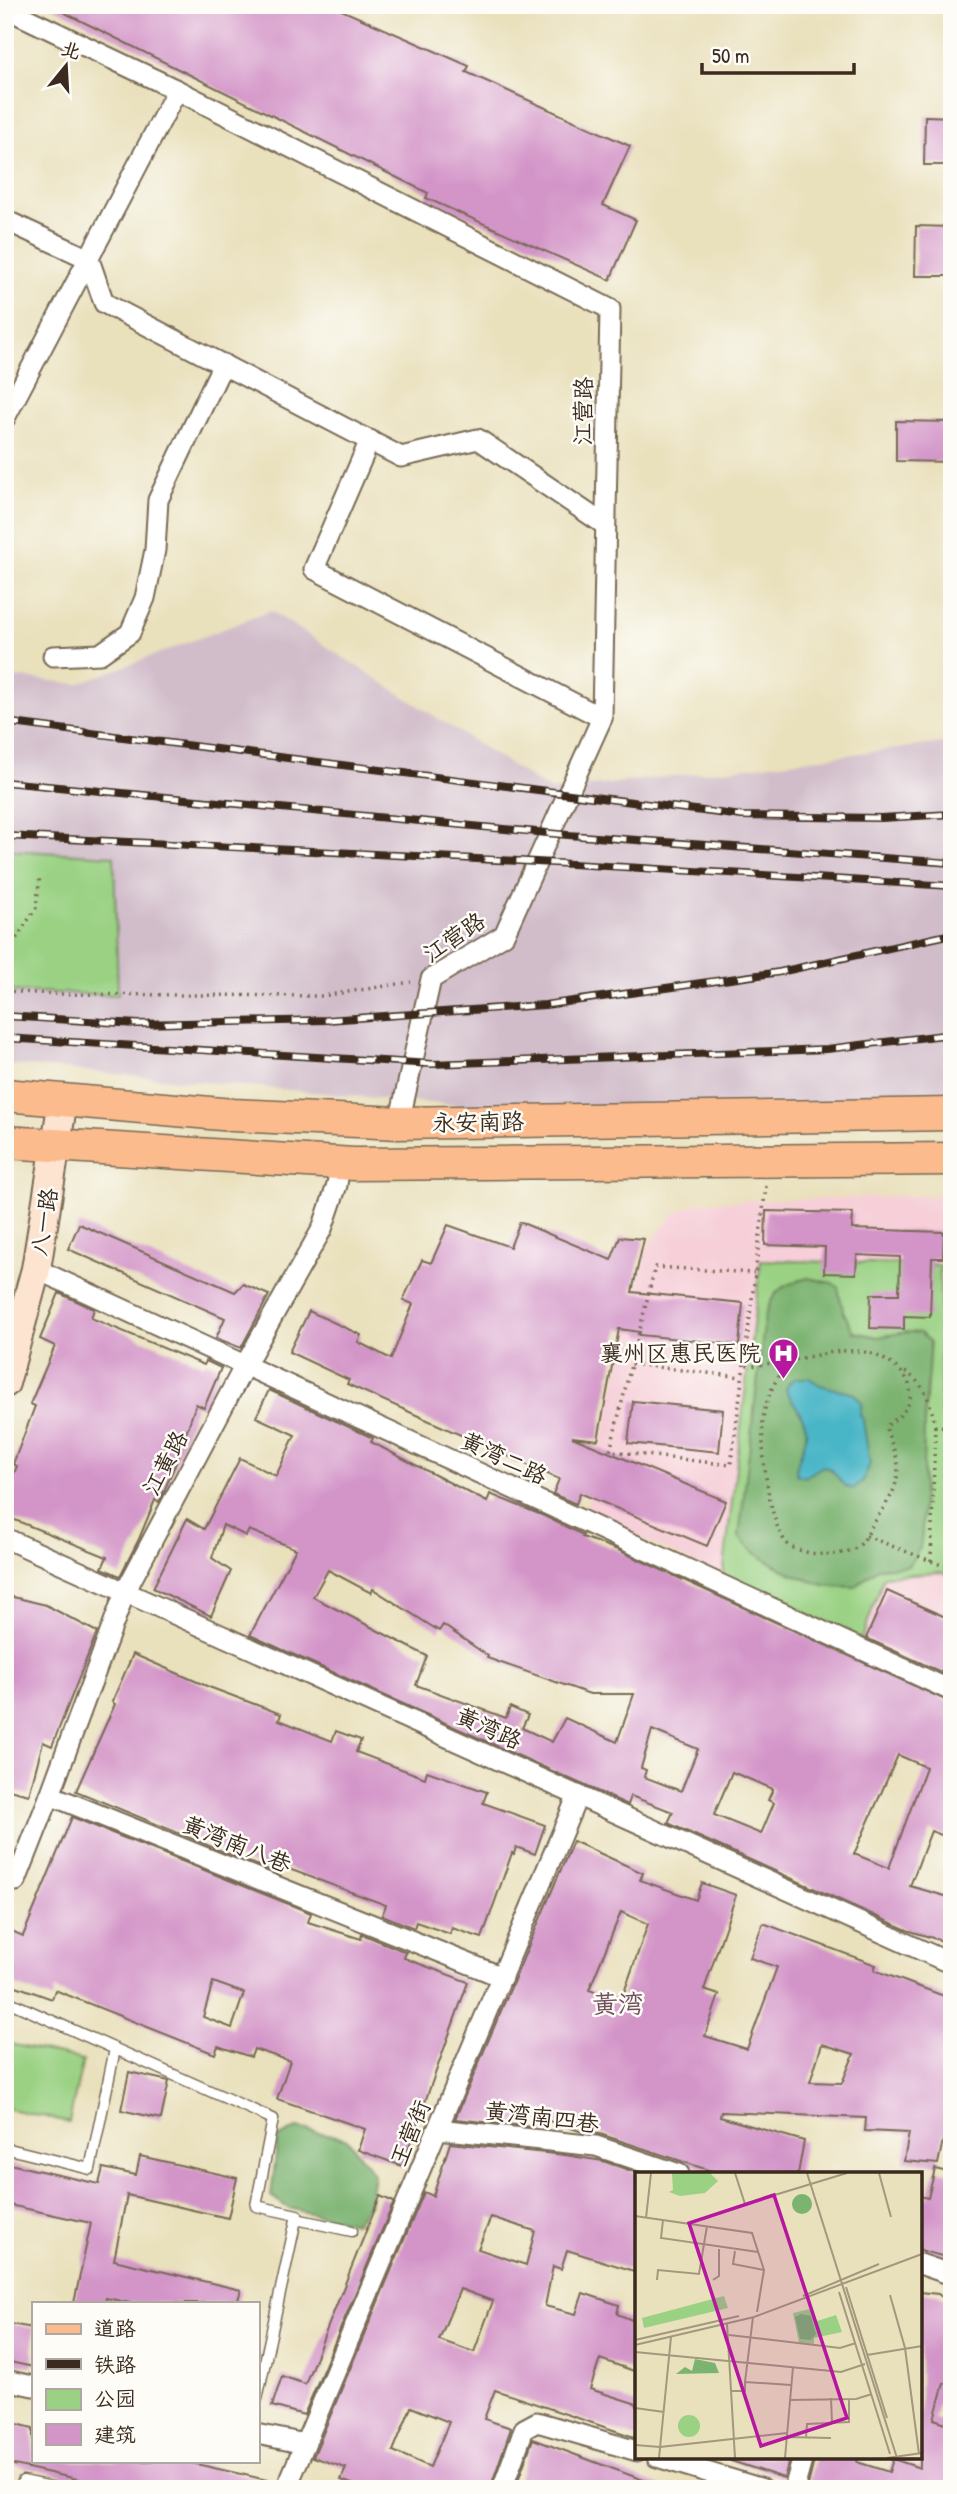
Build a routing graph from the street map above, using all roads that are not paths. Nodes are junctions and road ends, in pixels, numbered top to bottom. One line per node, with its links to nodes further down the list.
1 (5, 8): 2 (street, 江营路)
2 (177, 90): 4 (street); 8 (street, 江营路)
3 (5, 220): 4 (street)
4 (89, 258): 5 (street); 6 (street)
5 (223, 364): 7 (street); 9 (street)
6 (5, 418)
7 (370, 440): 8 (street); 10 (street)
8 (605, 525): 10 (street, 江营路)
9 (53, 656)
10 (603, 719): 14 (street, 江营路)
11 (5, 1095): 12 (main road, 永安南路)
12 (63, 1100): 14 (main road, 永安南路); 16 (street, 八一路)
13 (952, 1114): 14 (main road, 永安南路)
14 (400, 1123)
15 (5, 1142): 16 (main road, 永安南路)
16 (57, 1147): 18 (main road, 永安南路); 19 (street, 八一路)
17 (952, 1160): 18 (main road, 永安南路)
18 (340, 1163): 20 (street, 江黄路)
19 (36, 1269): 20 (street, 黄湾二路); 21 (street, 八一路)
20 (245, 1366): 23 (street, 江黄路); 24 (street, 黄湾二路)
21 (5, 1383)
22 (5, 1538): 23 (street, 黄湾路)
23 (125, 1592): 25 (street, 江黄路); 26 (street, 黄湾路)
24 (952, 1691)
25 (50, 1795): 27 (street); 29 (street, 黄湾南八巷)
26 (578, 1796): 28 (street, 黄湾路); 29 (street, 王营街)
27 (5, 1878)
28 (952, 1964)
29 (502, 1977): 32 (street, 王营街)
30 (5, 2000): 31 (lane)
31 (115, 2049): 33 (lane); 35 (lane)
32 (438, 2129): 34 (street, 黄湾南四巷); 43 (street, 王营街)
33 (5, 2148)
34 (673, 2172)
35 (296, 2219): 36 (lane); 41 (lane)
36 (352, 2231)
37 (922, 2265): 38 (street)
38 (952, 2275)
39 (5, 2380): 40 (street)
40 (32, 2386)
41 (259, 2390)
42 (259, 2434): 43 (street)
43 (305, 2444): 48 (street, 王营街)
44 (635, 2450): 51 (street)
45 (663, 2459): 47 (street)
46 (802, 2459): 53 (street)
47 (733, 2484): 52 (street)
48 (289, 2488)
49 (22, 2489): 50 (lane)
50 (61, 2489)
51 (502, 2489)
52 (763, 2489)
53 (794, 2489)

